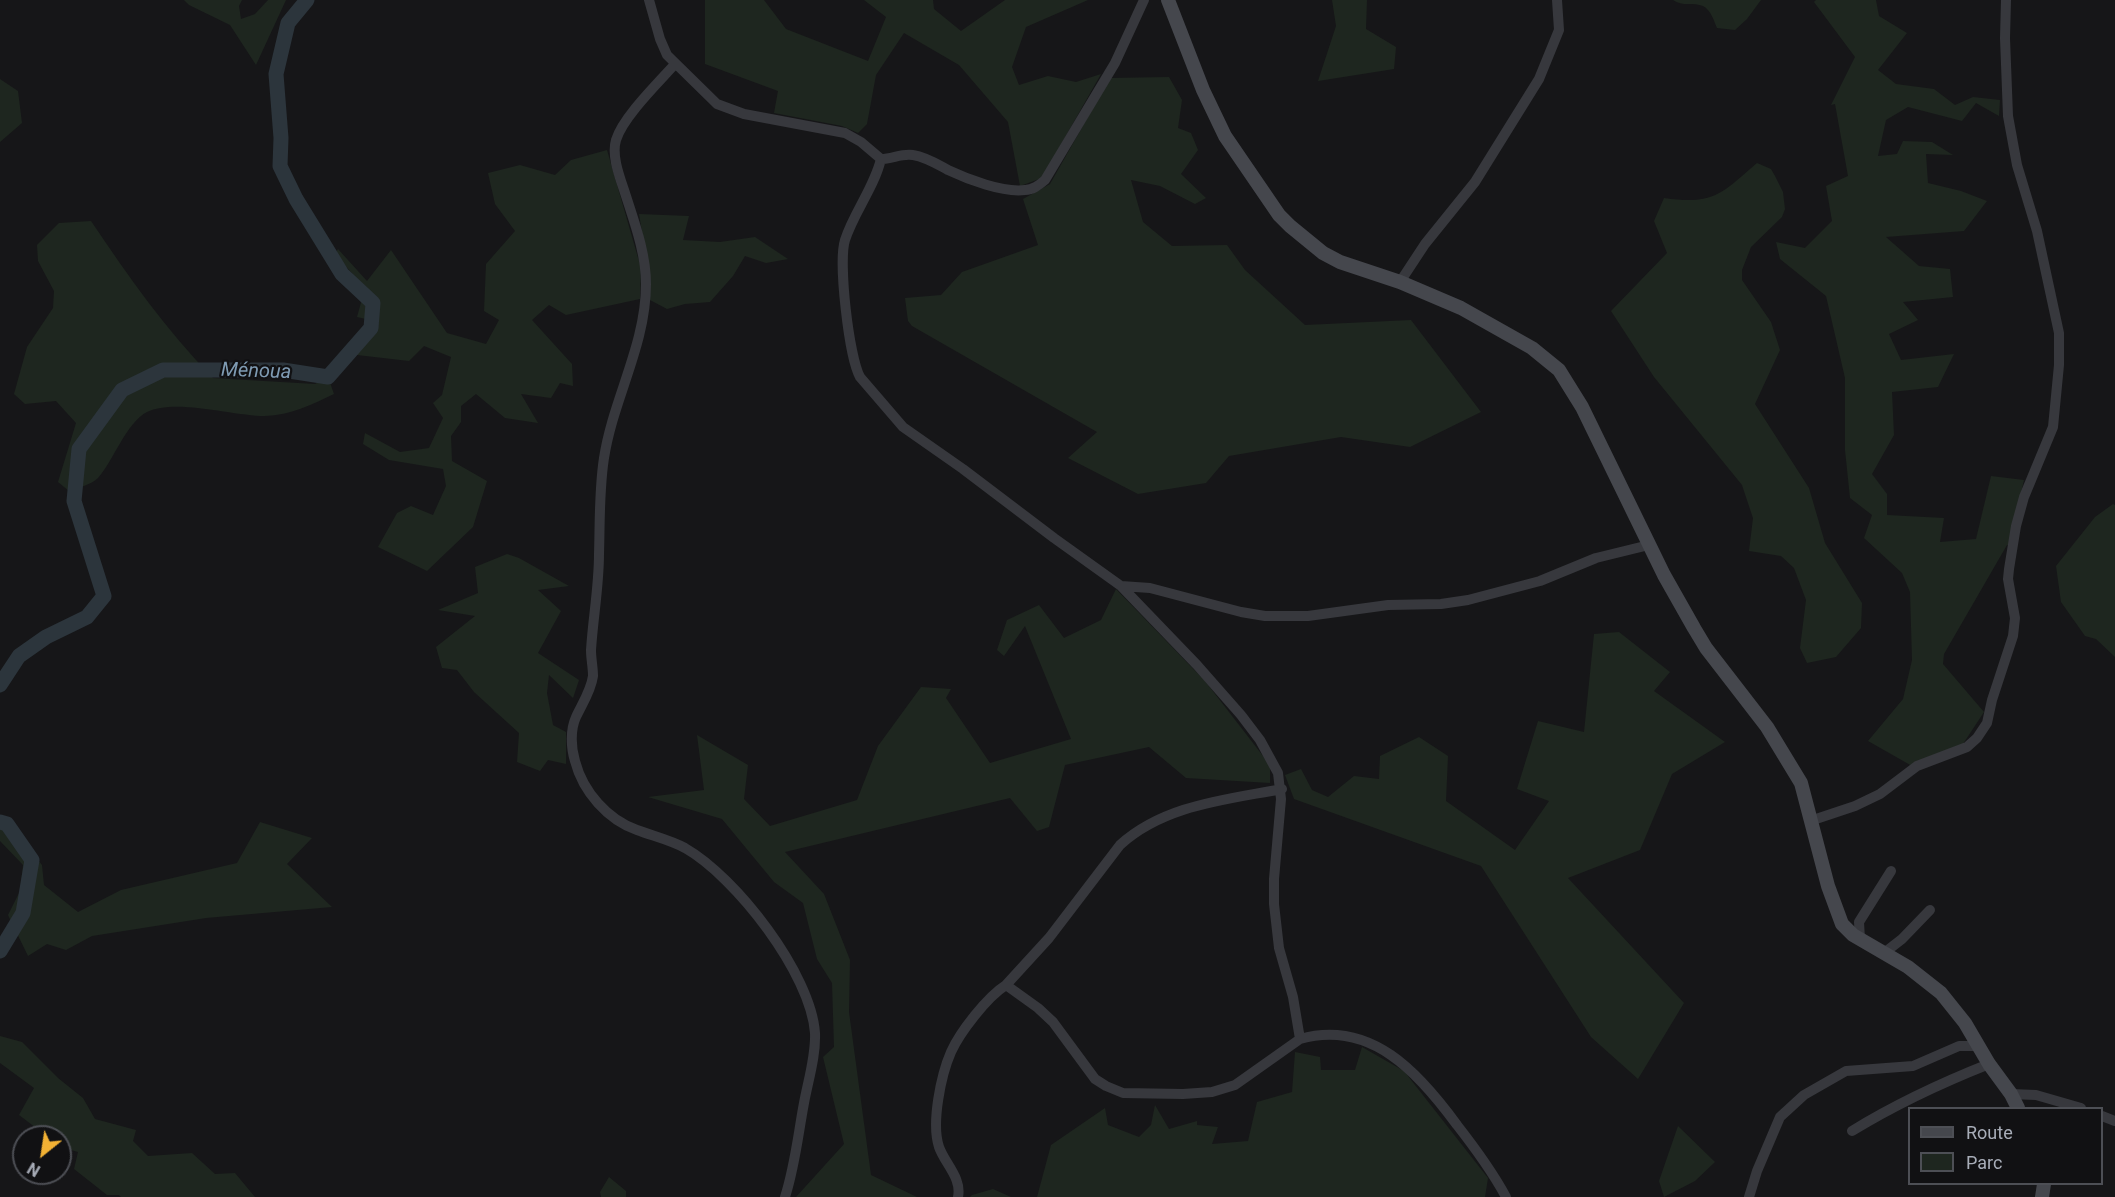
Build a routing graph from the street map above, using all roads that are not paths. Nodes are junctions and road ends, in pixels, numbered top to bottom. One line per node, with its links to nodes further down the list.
1 (649, 0): 6 (street)
2 (1144, 0): 7 (street)
3 (1168, 0): 8 (street)
4 (1557, 0): 8 (street)
5 (2006, 0): 12 (street)
6 (675, 64): 7 (street); 27 (street)
7 (881, 159): 10 (street)
8 (1400, 282): 9 (street)
9 (1649, 545): 10 (street); 12 (street)
10 (1121, 586): 11 (street)
11 (1281, 789): 17 (street); 18 (street)
12 (1810, 821): 15 (street)
13 (1891, 871): 15 (street)
14 (1930, 910): 16 (street)
15 (1860, 939): 16 (street)
16 (1884, 952): 21 (street)
17 (1006, 985): 20 (street); 28 (street)
18 (1299, 1025): 19 (street); 20 (street)
19 (1312, 1036): 20 (street); 29 (street)
20 (1300, 1040)
21 (1978, 1046): 22 (street); 30 (street)
22 (1989, 1064): 23 (street); 26 (street)
23 (2011, 1094): 24 (street); 25 (street)
24 (2018, 1107)
25 (2078, 1107)
26 (1852, 1131)
27 (785, 1197)
28 (958, 1197)
29 (1506, 1197)
30 (1749, 1197)

